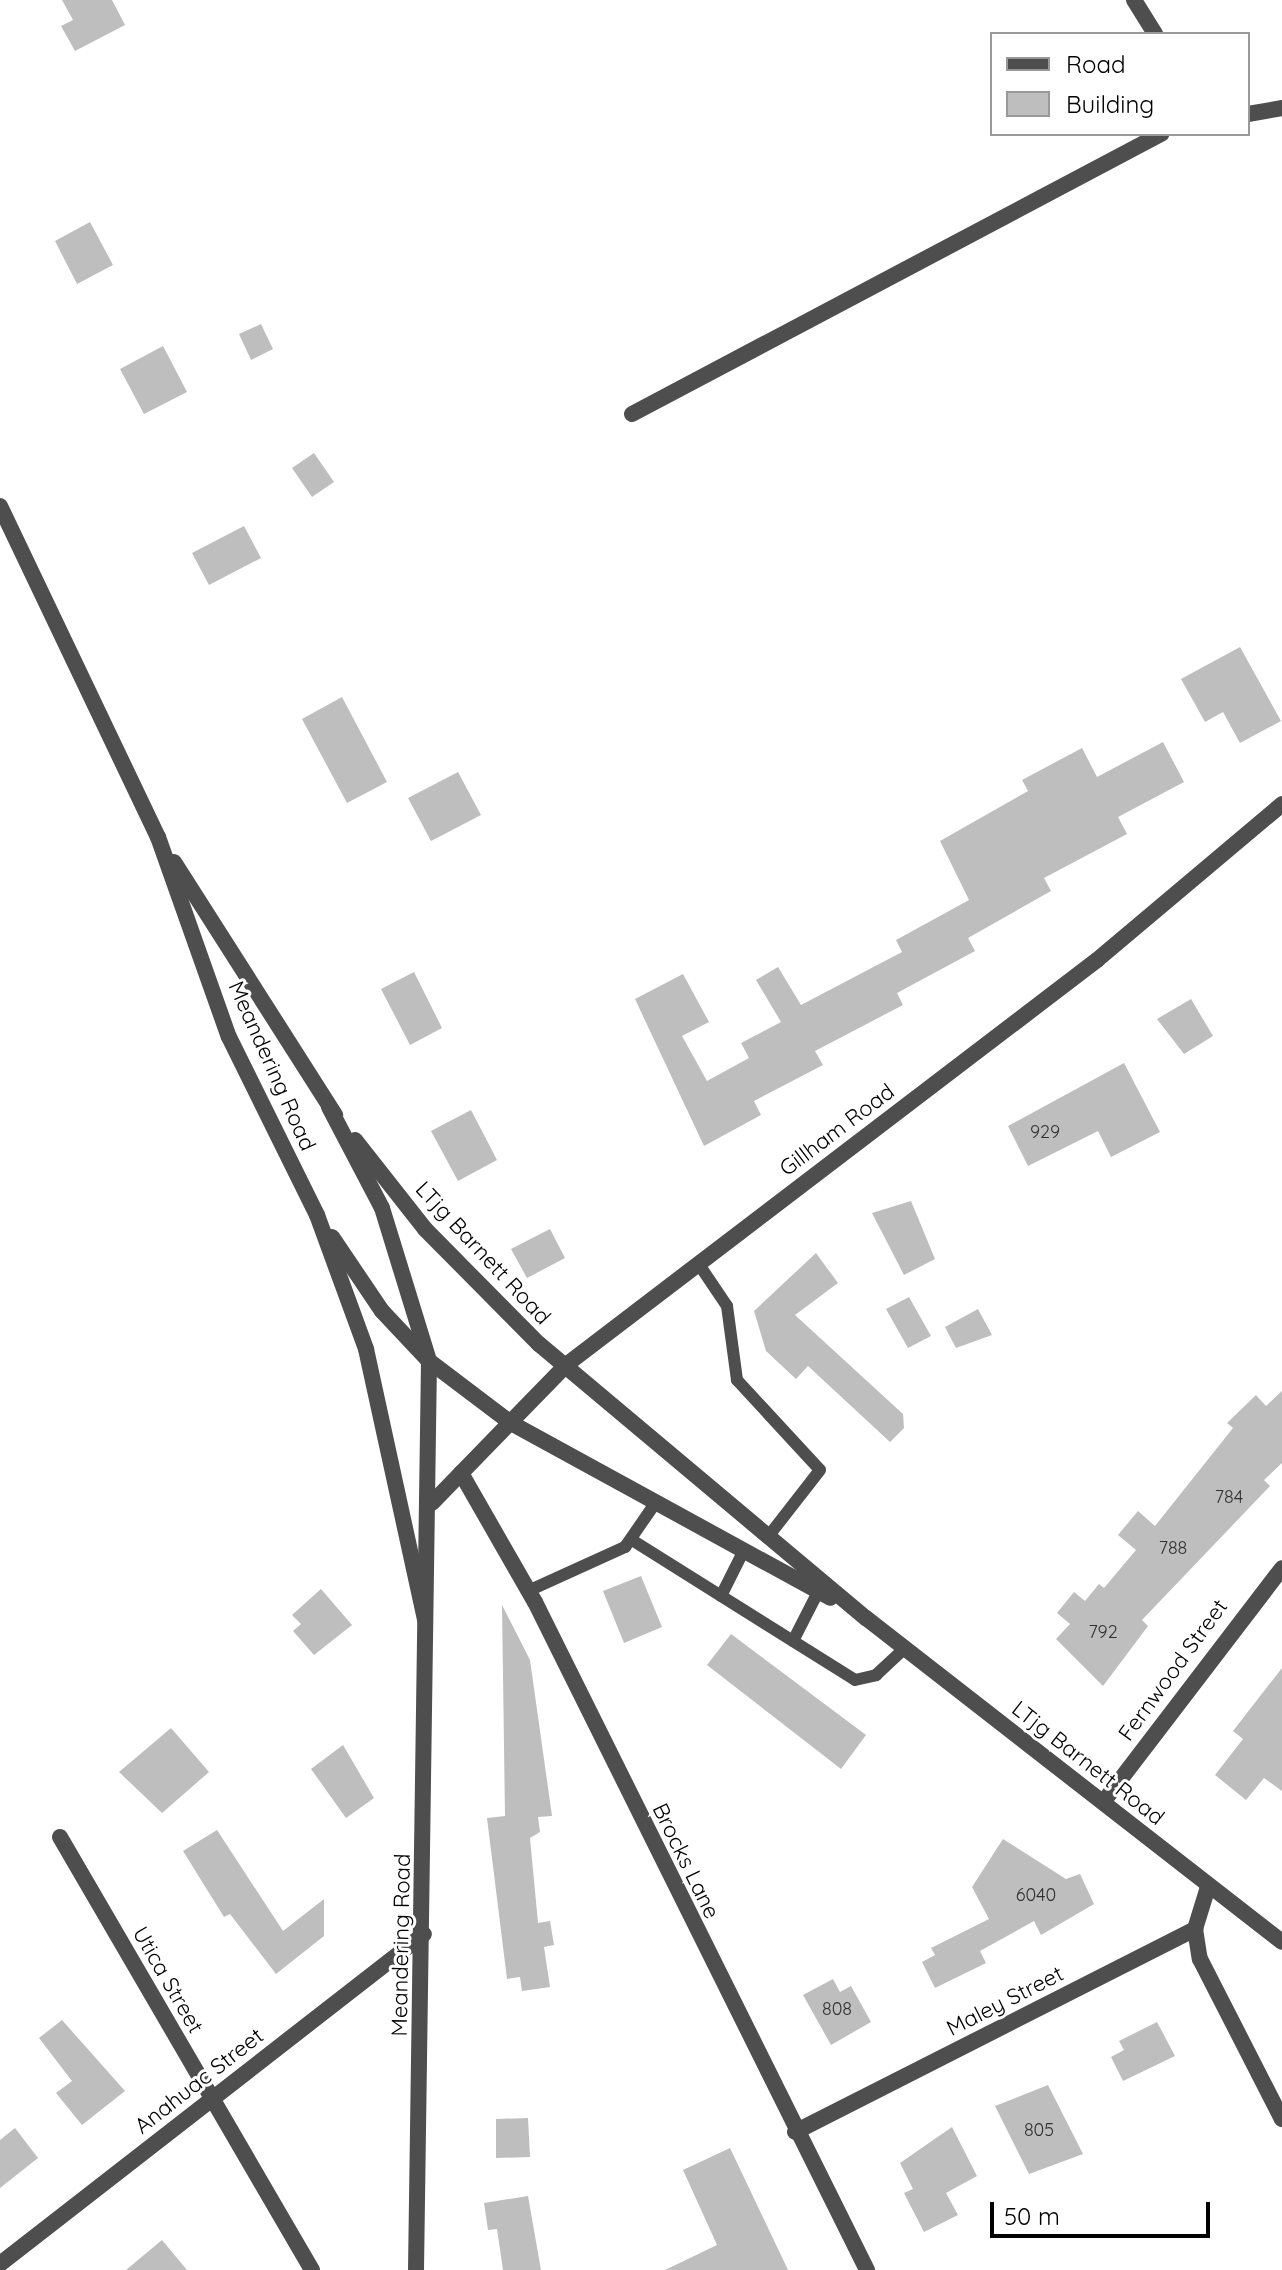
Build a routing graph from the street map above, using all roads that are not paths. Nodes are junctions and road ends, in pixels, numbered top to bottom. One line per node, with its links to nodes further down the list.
1 (1134, 0): 2 (street)
2 (1154, 32)
3 (1282, 108): 4 (street)
4 (1250, 114)
5 (1157, 136): 6 (street)
6 (632, 414)
7 (0, 506): 9 (street, Meandering Road)
8 (1282, 804): 12 (street, Gillham Road)
9 (158, 837): 10 (street, LTjg Barnett Road); 11 (street, Meandering Road)
10 (329, 1107): 13 (street, Meandering Road); 14 (street, LTjg Barnett Road)
11 (317, 1215): 13 (street, LTjg Barnett Road); 27 (street, Meandering Road)
12 (698, 1263): 14 (street, Gillham Road); 19 (lane)
13 (429, 1361): 15 (street, LTjg Barnett Road); 18 (street, Meandering Road)
14 (566, 1365): 15 (street, Gillham Road); 19 (street, LTjg Barnett Road)
15 (511, 1423): 16 (street, Gillham Road); 17 (street, LTjg Barnett Road)
16 (461, 1473): 18 (street, Gillham Road); 23 (street, Brocks Lane)
17 (656, 1502): 20 (lane); 21 (street, LTjg Barnett Road)
18 (432, 1503): 27 (street, Meandering Road)
19 (767, 1538): 26 (street, LTjg Barnett Road)
20 (632, 1540): 23 (lane); 25 (lane)
21 (744, 1550): 24 (street, LTjg Barnett Road); 25 (lane)
22 (1282, 1568): 30 (street, Fernwood Street)
23 (528, 1591): 38 (street, Brocks Lane)
24 (818, 1592): 26 (street, LTjg Barnett Road); 28 (lane)
25 (721, 1596): 28 (lane)
26 (866, 1618): 29 (street, LTjg Barnett Road)
27 (425, 1620): 34 (street, Meandering Road)
28 (793, 1641): 29 (lane)
29 (904, 1649): 30 (street, LTjg Barnett Road)
30 (1104, 1801): 32 (street, LTjg Barnett Road)
31 (60, 1837): 36 (street, Utica Street)
32 (1208, 1887): 33 (street); 35 (street, LTjg Barnett Road)
33 (1195, 1929): 37 (street); 38 (street, Maley Street)
34 (424, 1934): 36 (street, Anahuac Street); 41 (street, Meandering Road)
35 (1282, 1942)
36 (212, 2099): 39 (street, Anahuac Street); 40 (street, Utica Street)
37 (1282, 2119)
38 (795, 2132): 42 (street, Brocks Lane)
39 (0, 2264)
40 (312, 2270)
41 (416, 2270)
42 (867, 2270)

